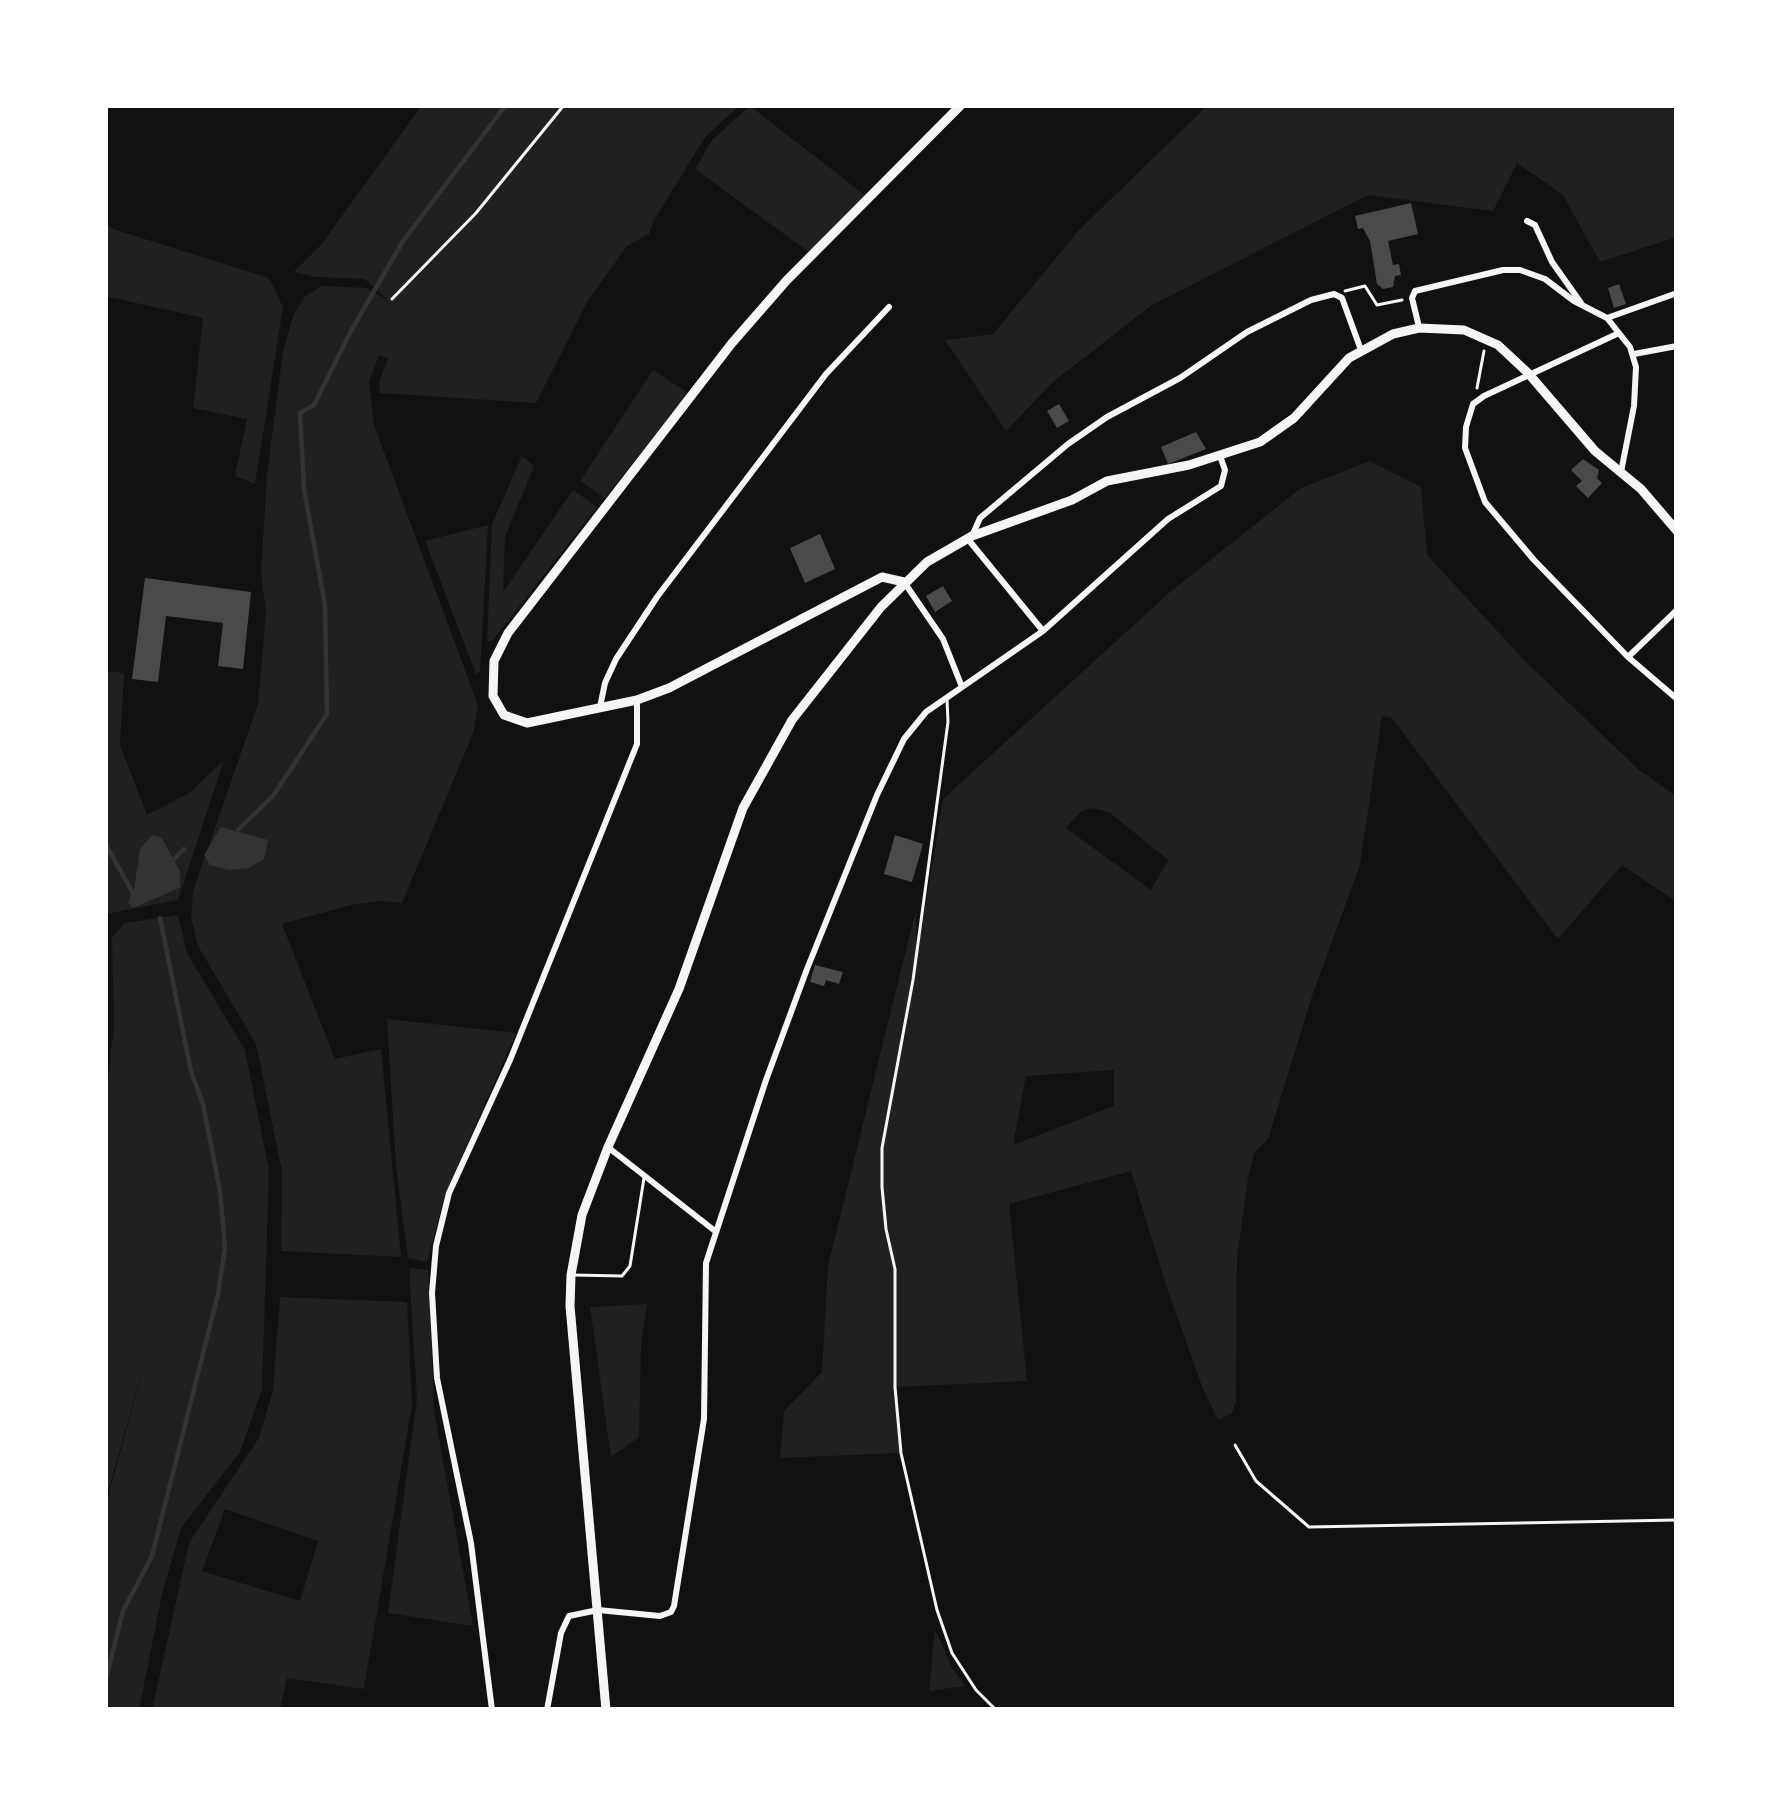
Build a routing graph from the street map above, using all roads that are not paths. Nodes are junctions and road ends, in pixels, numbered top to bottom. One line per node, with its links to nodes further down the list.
1 (962, 105): 25 (main road)
2 (1526, 221): 4 (street)
3 (1677, 293): 6 (street)
4 (1583, 306): 6 (street); 7 (street)
5 (890, 307): 25 (street)
6 (1606, 318): 8 (street)
7 (1419, 328): 10 (main road); 12 (main road)
8 (1619, 333): 11 (street); 12 (street)
9 (1677, 346): 11 (street)
10 (1361, 350): 13 (main road); 16 (street)
11 (1634, 354): 14 (street)
12 (1528, 374): 14 (main road); 20 (street)
13 (1220, 456): 16 (main road); 19 (street)
14 (1621, 472): 15 (main road)
15 (1677, 531)
16 (969, 537): 17 (main road); 19 (street)
17 (904, 582): 21 (street); 24 (main road); 26 (main road)
18 (1677, 610): 20 (street)
19 (1043, 631): 21 (street)
20 (1628, 657): 23 (street)
21 (962, 687): 22 (street)
22 (946, 697): 28 (street); 34 (lane)
23 (1677, 699)
24 (637, 700): 25 (main road); 31 (street)
25 (600, 707)
26 (608, 1147): 27 (street); 29 (main road)
27 (644, 1178): 28 (street); 29 (lane)
28 (715, 1231): 30 (street)
29 (572, 1275): 30 (main road)
30 (598, 1610): 32 (street); 33 (main road)
31 (492, 1710)
32 (547, 1710)
33 (607, 1710)
34 (996, 1710)

